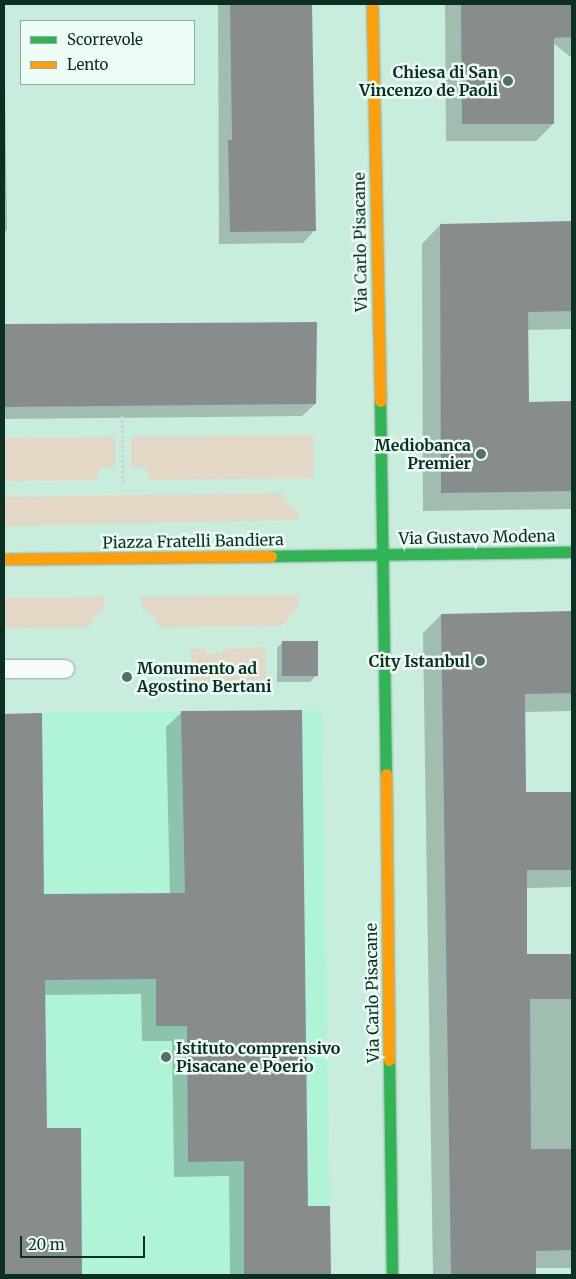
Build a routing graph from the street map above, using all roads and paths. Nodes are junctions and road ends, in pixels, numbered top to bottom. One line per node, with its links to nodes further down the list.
1 (372, 4): 5 (street, Via Carlo Pisacane)
2 (122, 414): 3 (path)
3 (123, 483)
4 (572, 552): 5 (street, Via Gustavo Modena)
5 (382, 554): 6 (street, Piazza Fratelli Bandiera); 9 (street, Via Carlo Pisacane)
6 (4, 559)
7 (4, 669): 8 (lane)
8 (65, 669)
9 (392, 1275)

